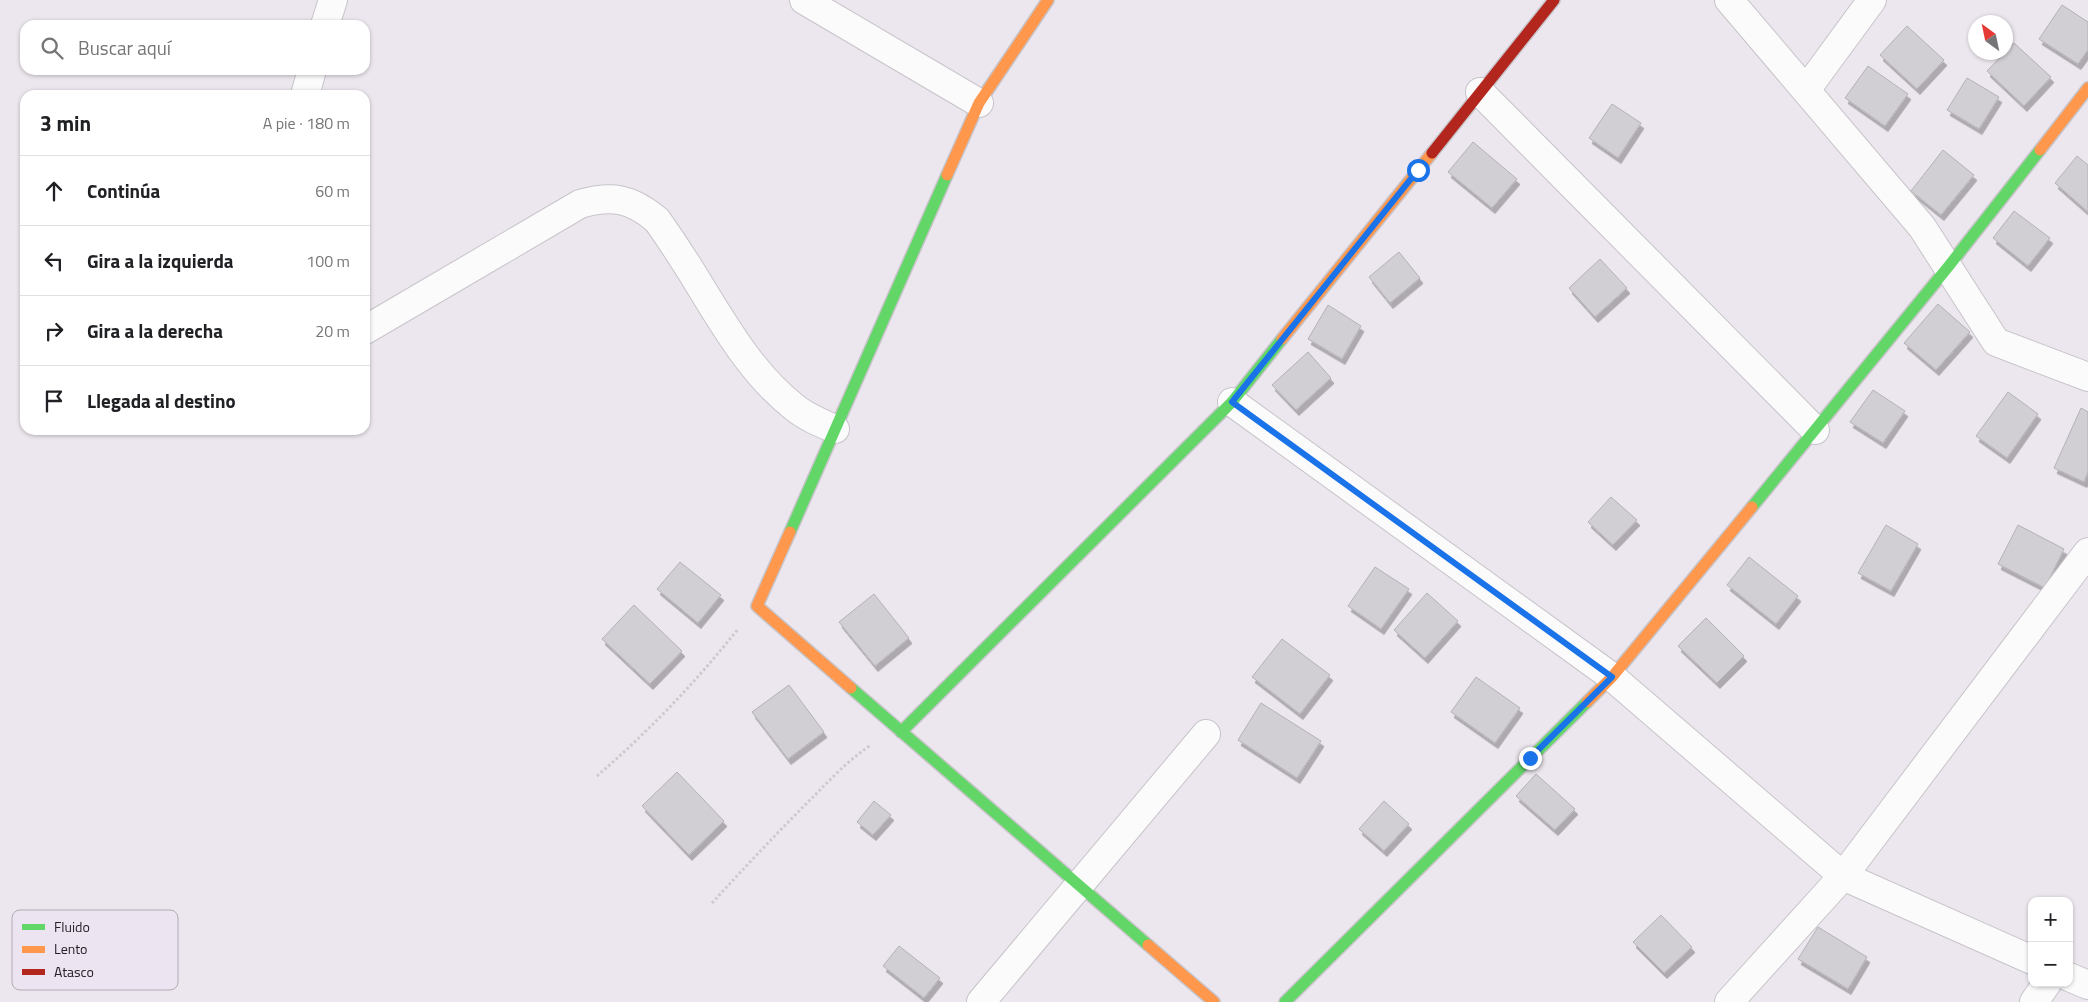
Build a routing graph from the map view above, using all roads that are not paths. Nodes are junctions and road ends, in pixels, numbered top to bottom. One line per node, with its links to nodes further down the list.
1 (333, 0): 7 (street)
2 (804, 0): 13 (street)
3 (1048, 0): 13 (street)
4 (1554, 0): 12 (street)
5 (1729, 0): 11 (street)
6 (1872, 0): 11 (street)
7 (327, 20)
8 (311, 75): 10 (street)
9 (2088, 88): 14 (street)
10 (307, 90)
11 (1806, 90): 14 (street)
12 (1480, 92): 17 (street); 19 (street)
13 (979, 103): 18 (street)
14 (1948, 267): 16 (street); 19 (street)
15 (370, 327): 18 (street)
16 (2088, 377)
17 (1232, 402): 21 (street); 22 (street)
18 (834, 429): 22 (street)
19 (1815, 430): 21 (street)
20 (2088, 552): 24 (street)
21 (1612, 677): 24 (street); 32 (street)
22 (902, 732): 25 (street)
23 (1206, 734): 25 (street)
24 (1843, 876): 26 (street); 33 (street)
25 (1078, 885): 30 (street); 31 (street)
26 (2028, 958)
27 (2073, 979): 28 (street)
28 (2088, 985)
29 (2045, 987): 34 (street)
30 (981, 1002)
31 (1214, 1002)
32 (1285, 1002)
33 (1729, 1002)
34 (2034, 1002)

